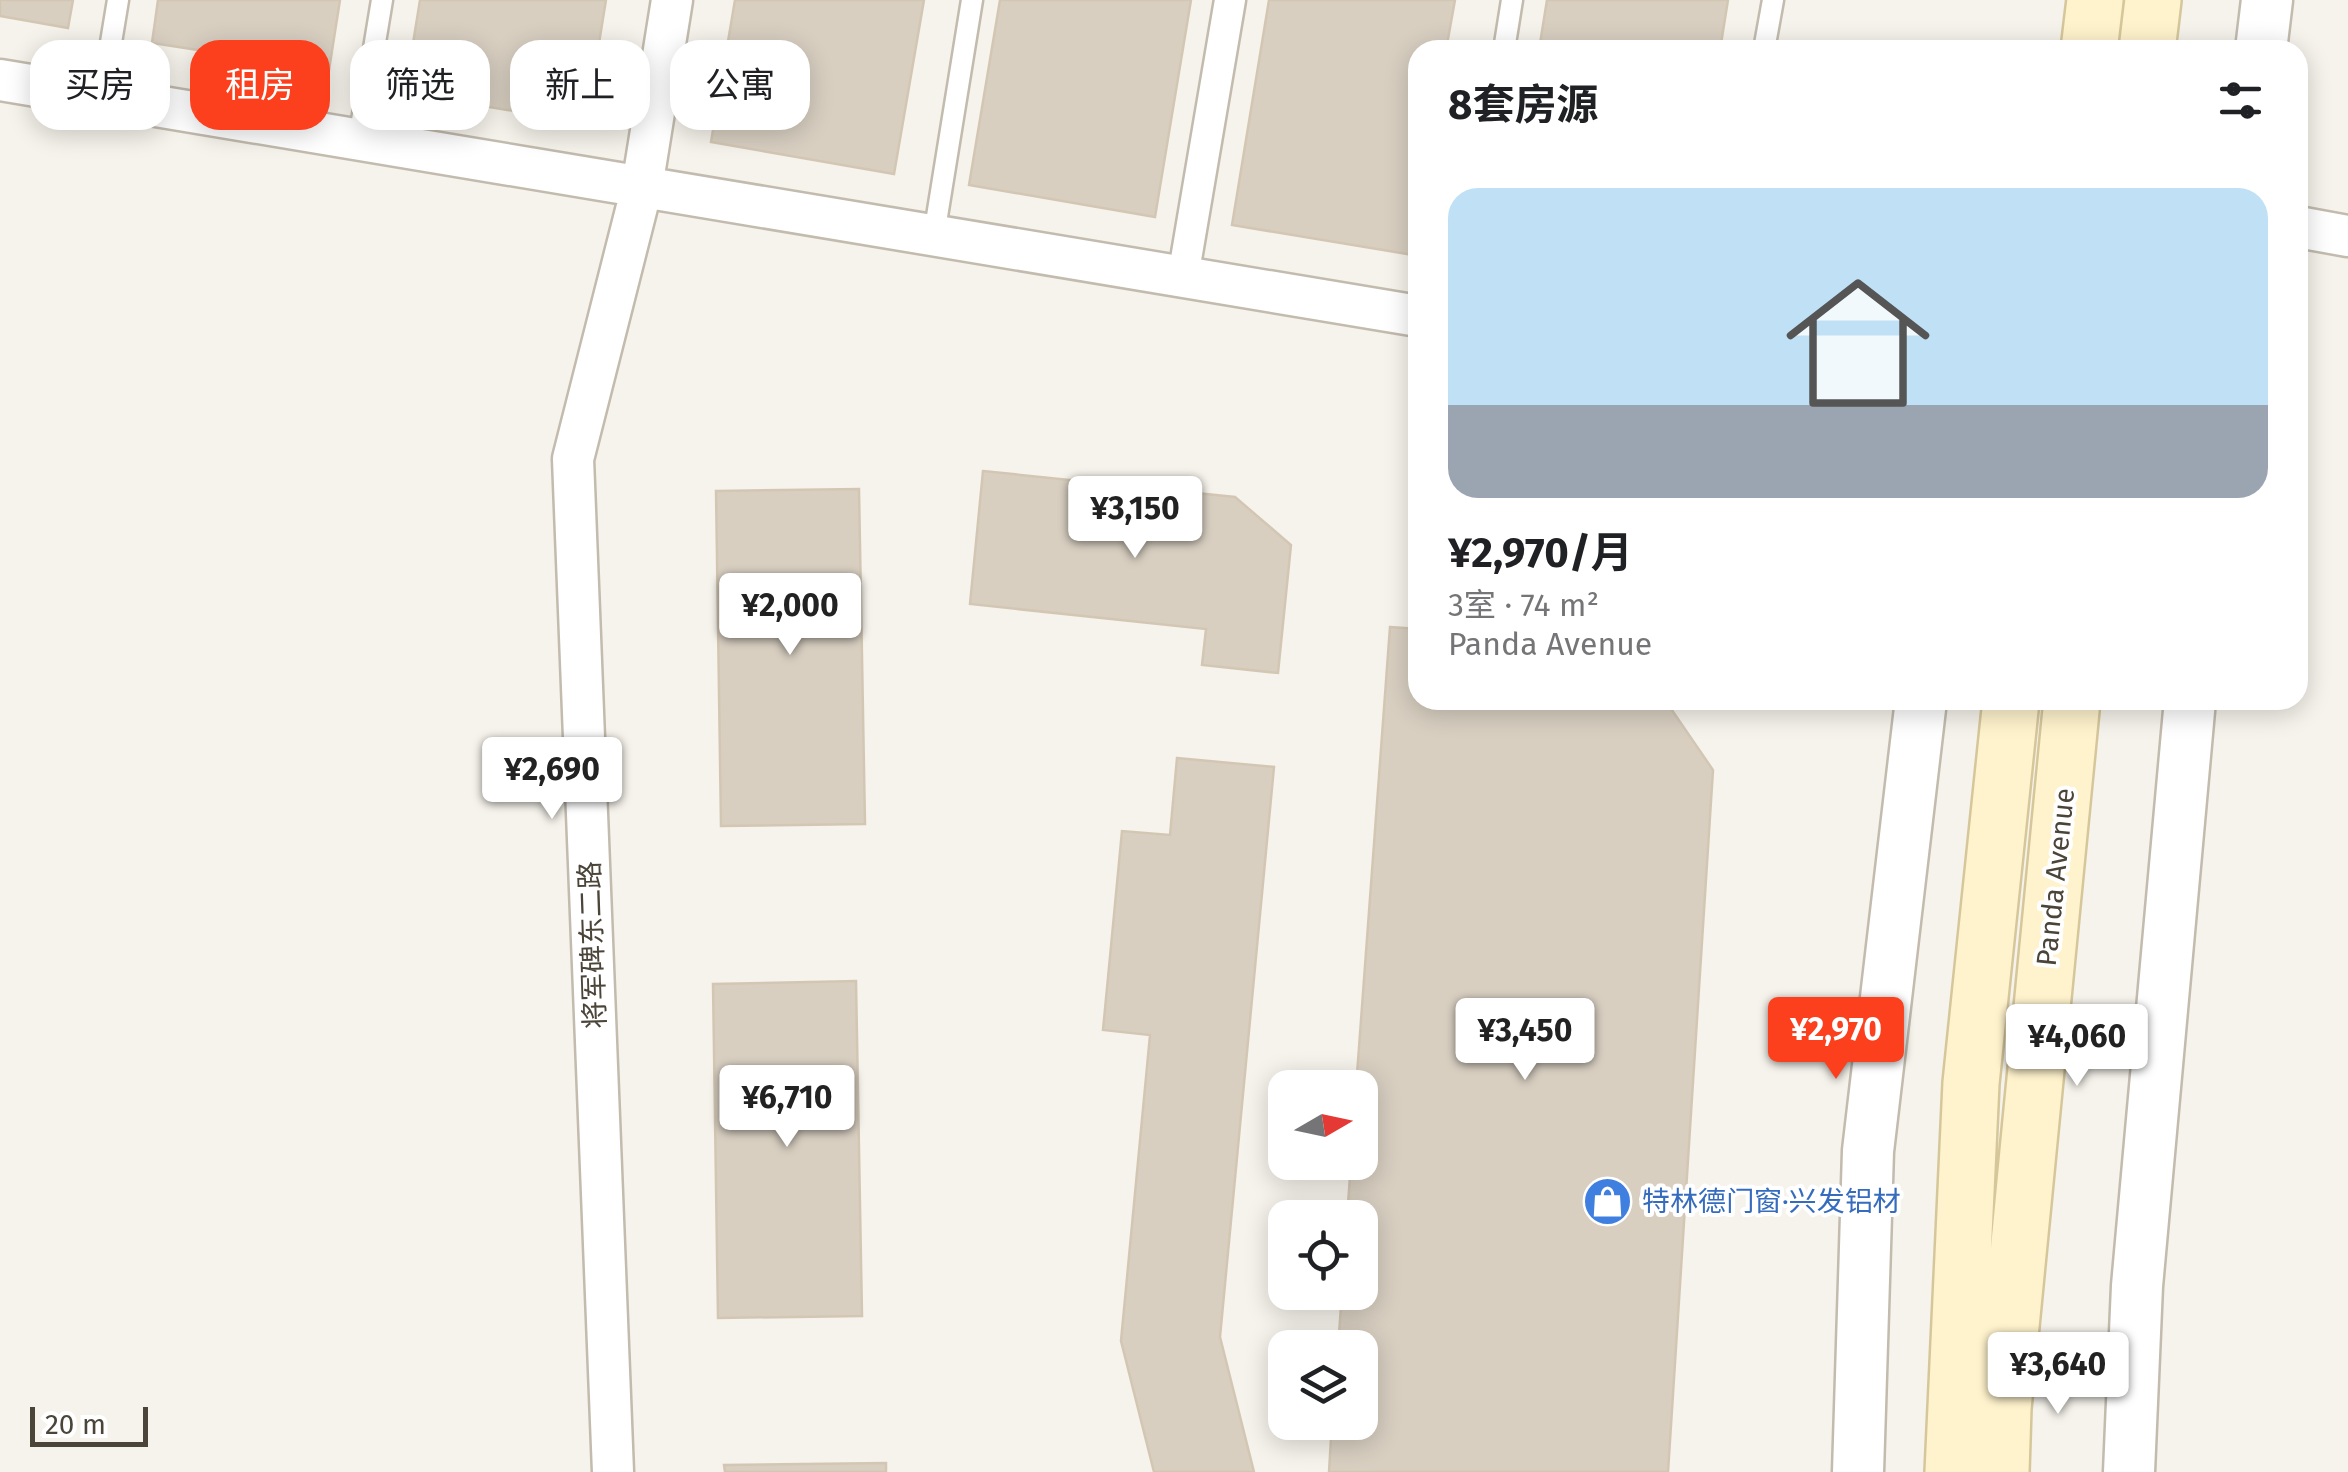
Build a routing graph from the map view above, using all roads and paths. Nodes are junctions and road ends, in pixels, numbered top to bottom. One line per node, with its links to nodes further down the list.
1 (118, 0): 11 (lane)
2 (382, 0): 20 (lane)
3 (672, 0): 21 (street, 将军碑东二路)
4 (972, 0): 23 (lane)
5 (1230, 0): 25 (street)
6 (1512, 0): 12 (lane)
7 (1773, 0): 13 (lane)
8 (2096, 0): 14 (main road)
9 (2153, 0): 15 (main road)
10 (2268, 0): 16 (street)
11 (111, 40)
12 (1506, 40)
13 (1766, 40)
14 (2090, 40)
15 (2148, 40)
16 (2262, 40)
17 (0, 80): 18 (street)
18 (30, 85)
19 (170, 108): 20 (street)
20 (359, 140): 21 (street)
21 (642, 187): 23 (street); 32 (street, 将军碑东二路)
22 (2308, 229): 24 (street)
23 (934, 235): 25 (street)
24 (2348, 236)
25 (1184, 277): 26 (street)
26 (1408, 314)
27 (1920, 710): 33 (street)
28 (2010, 710): 34 (main road)
29 (2071, 710): 31 (main road, Panda Avenue)
30 (2189, 710): 37 (street)
31 (2005, 1383): 35 (main road, Panda Avenue); 36 (main road)
32 (613, 1472)
33 (1858, 1472)
34 (1953, 1472)
35 (2001, 1472)
36 (2028, 1472)
37 (2128, 1472)

